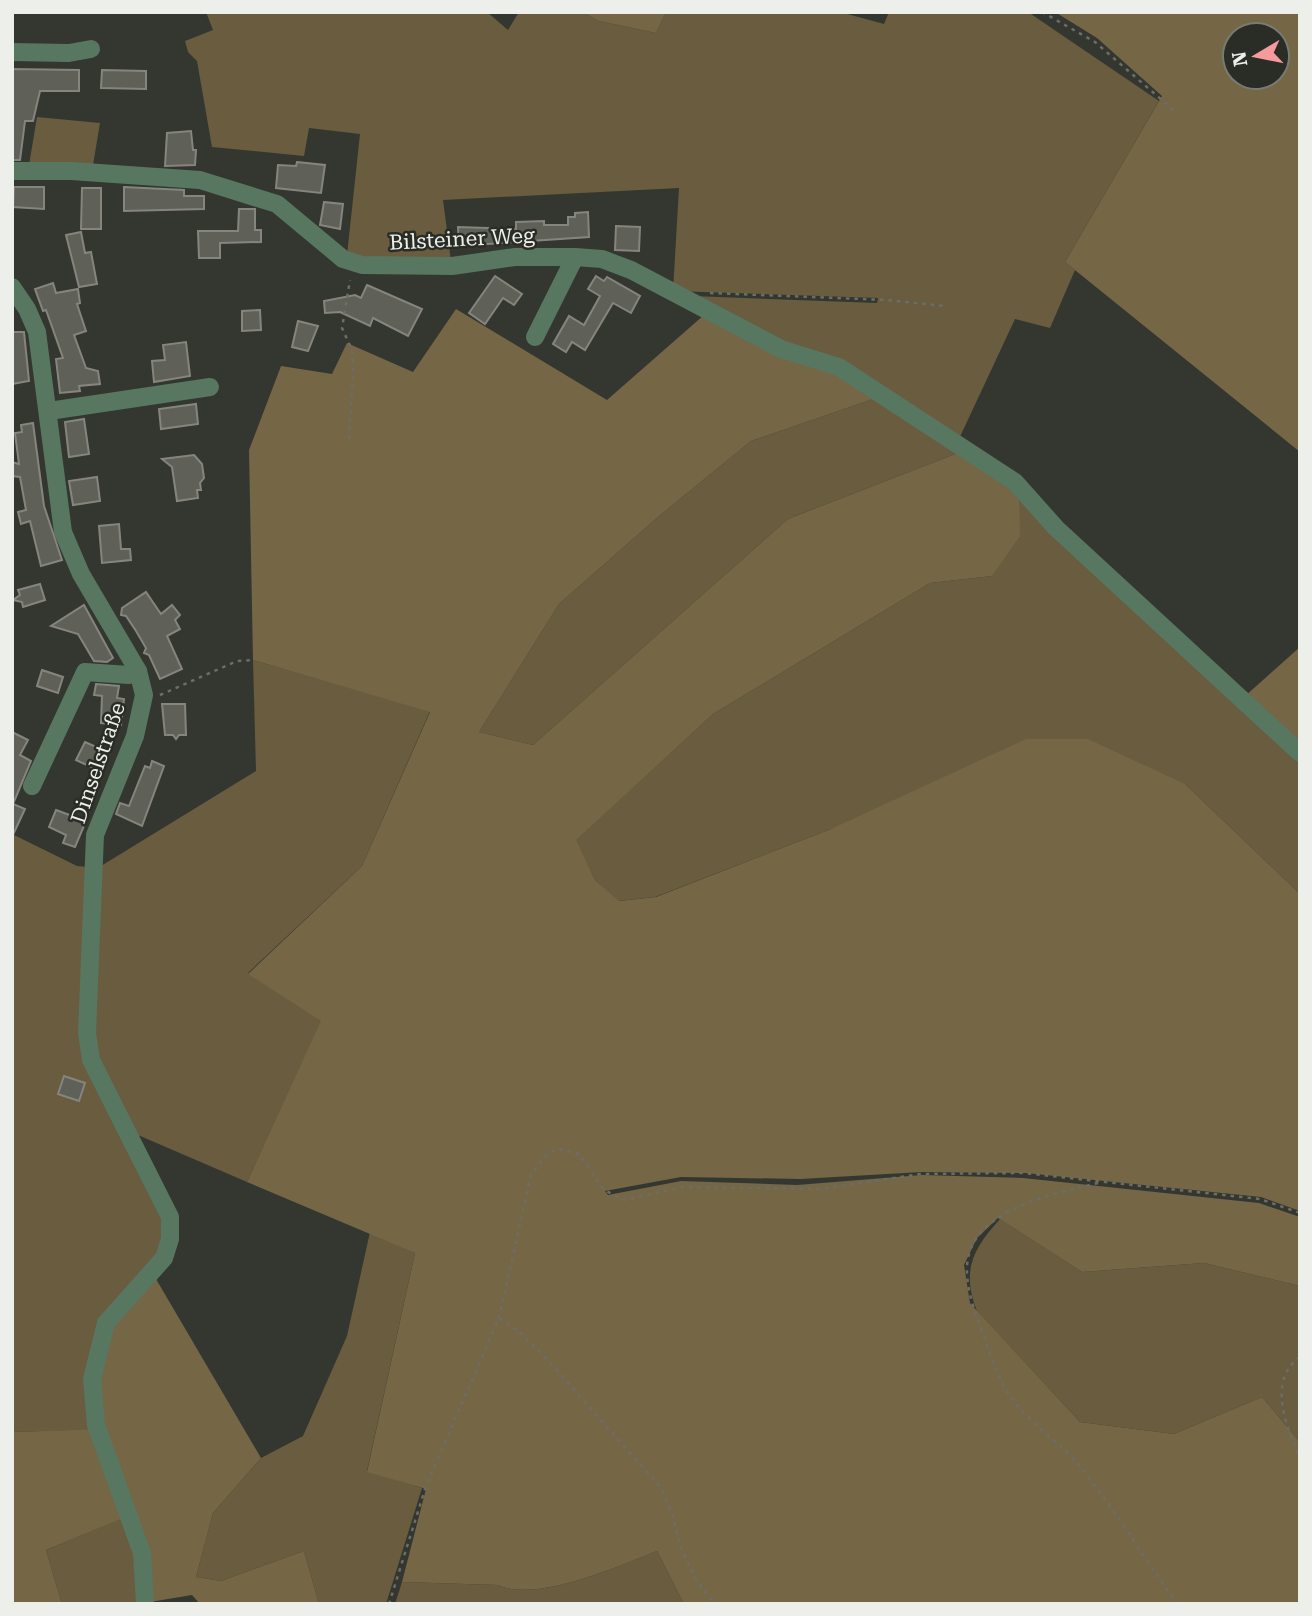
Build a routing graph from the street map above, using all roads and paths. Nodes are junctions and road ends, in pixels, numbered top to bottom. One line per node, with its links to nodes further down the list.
1 (1042, 12): 4 (path)
2 (91, 49): 3 (street)
3 (12, 52)
4 (1178, 114)
5 (12, 171): 7 (street, Bilsteiner Weg)
6 (575, 257): 7 (street, Bilsteiner Weg); 9 (street, Bilsteiner Weg); 11 (street)
7 (353, 262): 14 (path)
8 (12, 287): 13 (street, Dinselstraße)
9 (679, 296): 10 (path); 18 (street, Bilsteiner Weg)
10 (944, 306)
11 (535, 337)
12 (210, 387): 13 (street)
13 (49, 411): 16 (street, Dinselstraße)
14 (349, 439)
15 (253, 660): 17 (path)
16 (138, 671): 17 (street, Dinselstraße); 19 (street)
17 (144, 700): 25 (street, Dinselstraße)
18 (1300, 753)
19 (32, 786)
20 (1099, 1182): 21 (path); 22 (path); 28 (path)
21 (1300, 1213)
22 (499, 1318): 26 (path); 27 (path)
23 (1300, 1357): 24 (path)
24 (1300, 1457)
25 (145, 1604)
26 (389, 1604)
27 (714, 1604)
28 (1177, 1604)

